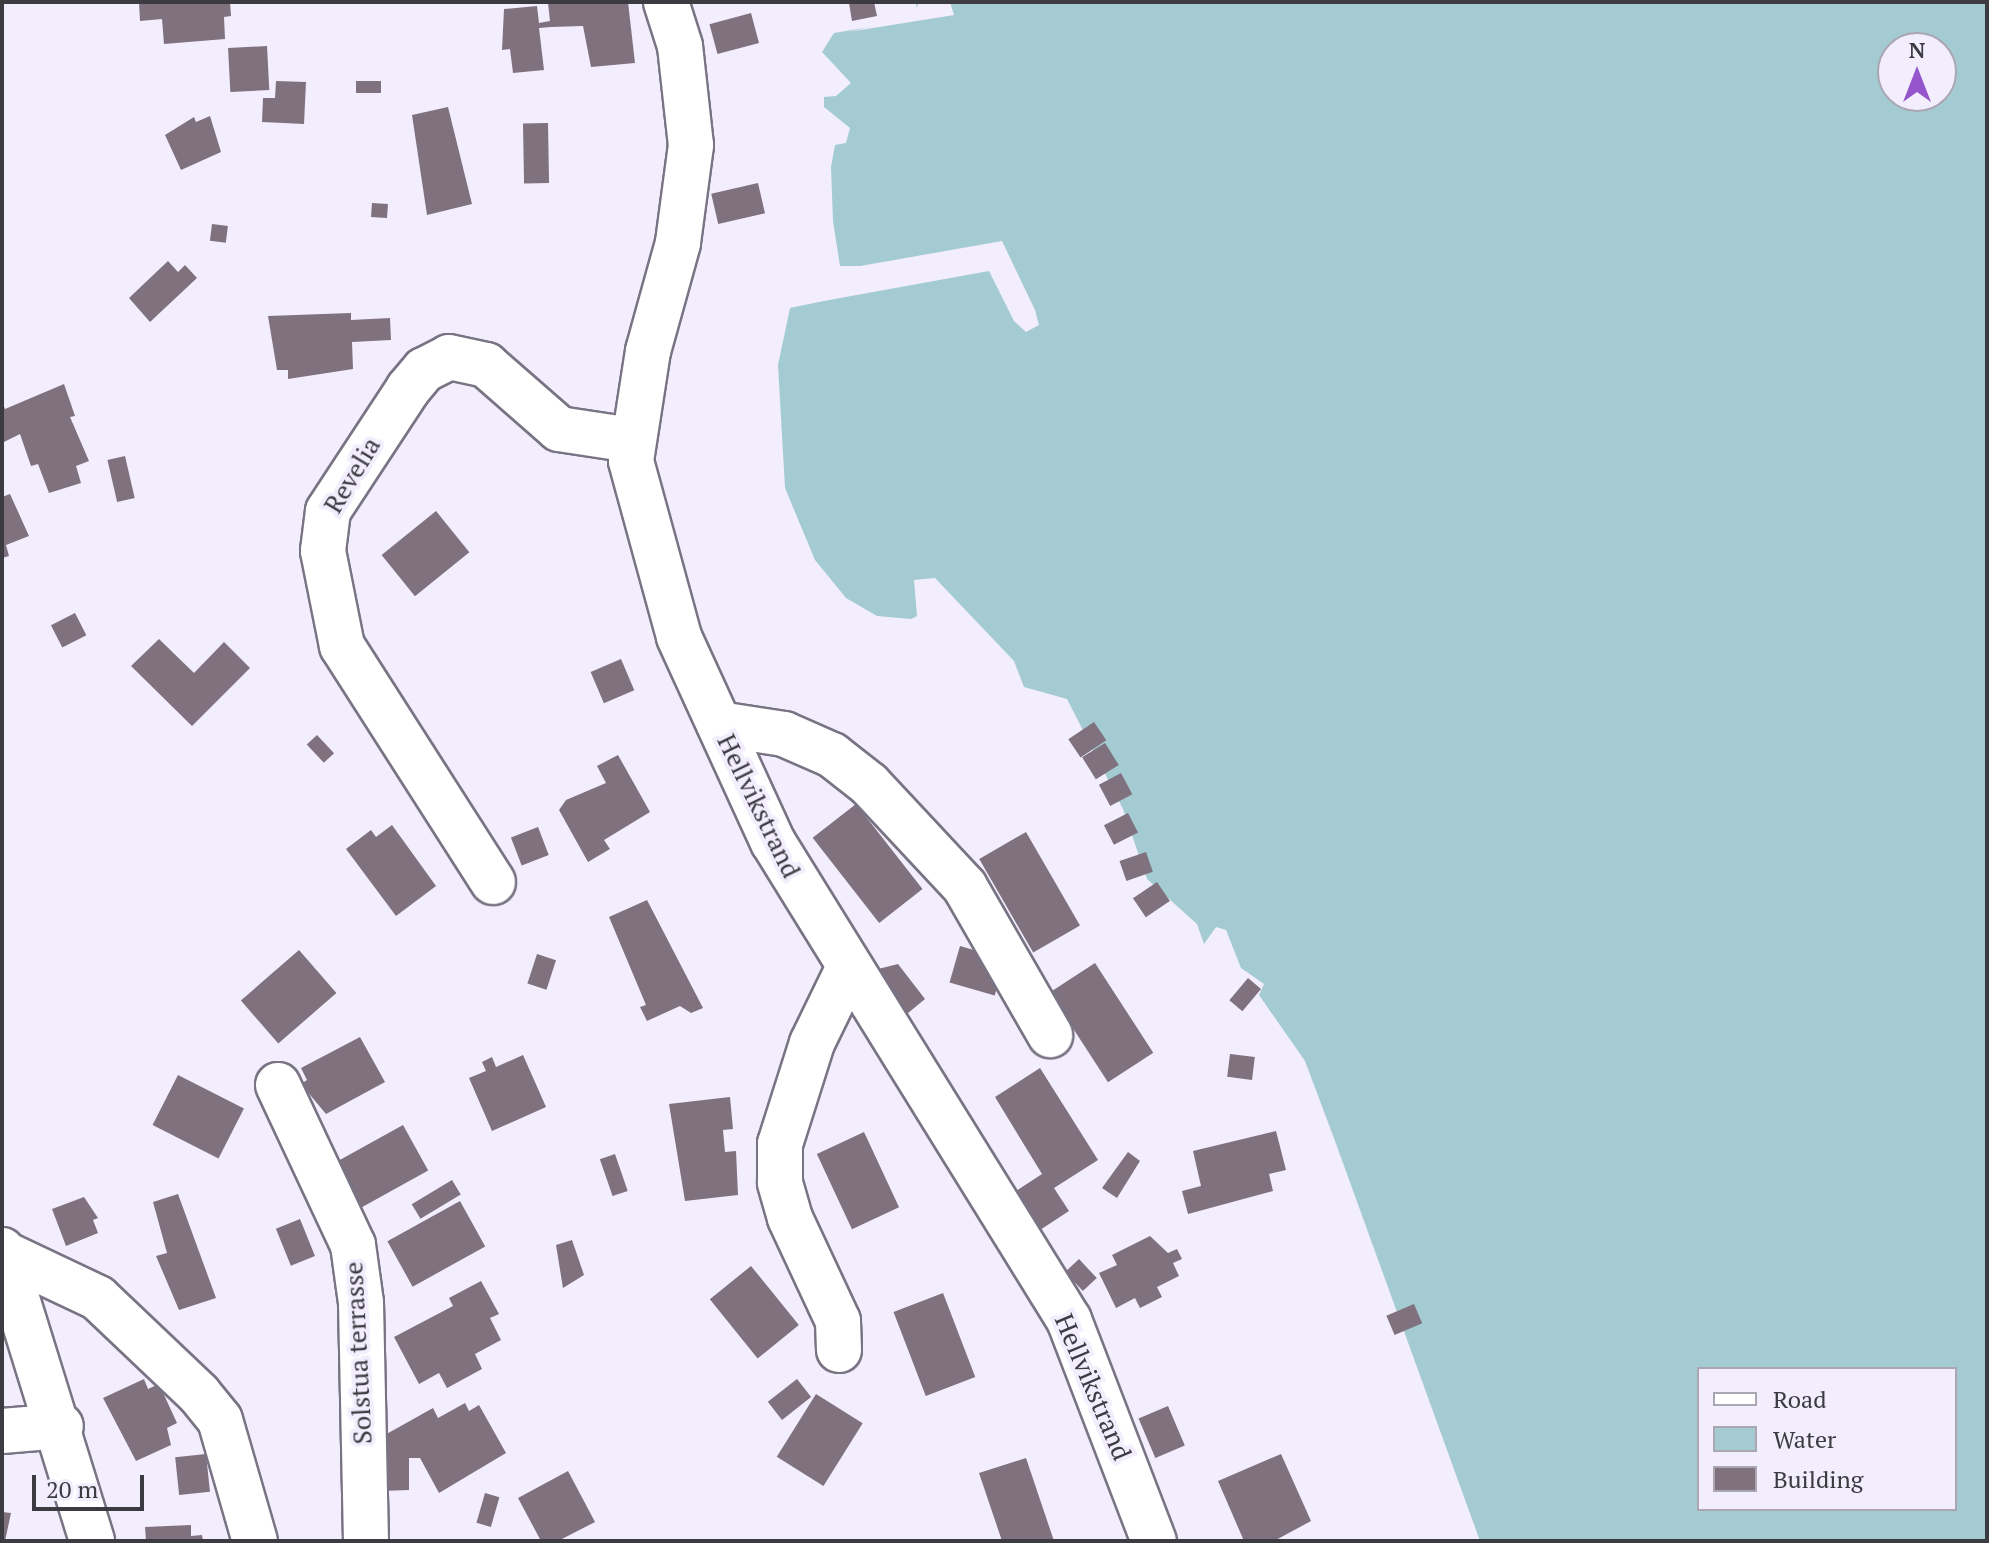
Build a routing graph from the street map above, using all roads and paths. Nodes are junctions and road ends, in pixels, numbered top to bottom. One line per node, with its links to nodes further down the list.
1 (666, 2): 2 (street, Hellvikstrand)
2 (631, 440): 3 (street, Hellvikstrand); 4 (street, Revelia)
3 (719, 724): 5 (street, Hellvikstrand); 6 (street)
4 (493, 882)
5 (848, 969): 9 (street); 15 (street, Hellvikstrand)
6 (1050, 1035)
7 (278, 1085): 14 (street, Solstua terrasse)
8 (2, 1252): 10 (street); 13 (street)
9 (839, 1350)
10 (61, 1426): 11 (street); 12 (street)
11 (2, 1431)
12 (92, 1541)
13 (255, 1541)
14 (366, 1541)
15 (1154, 1541)

